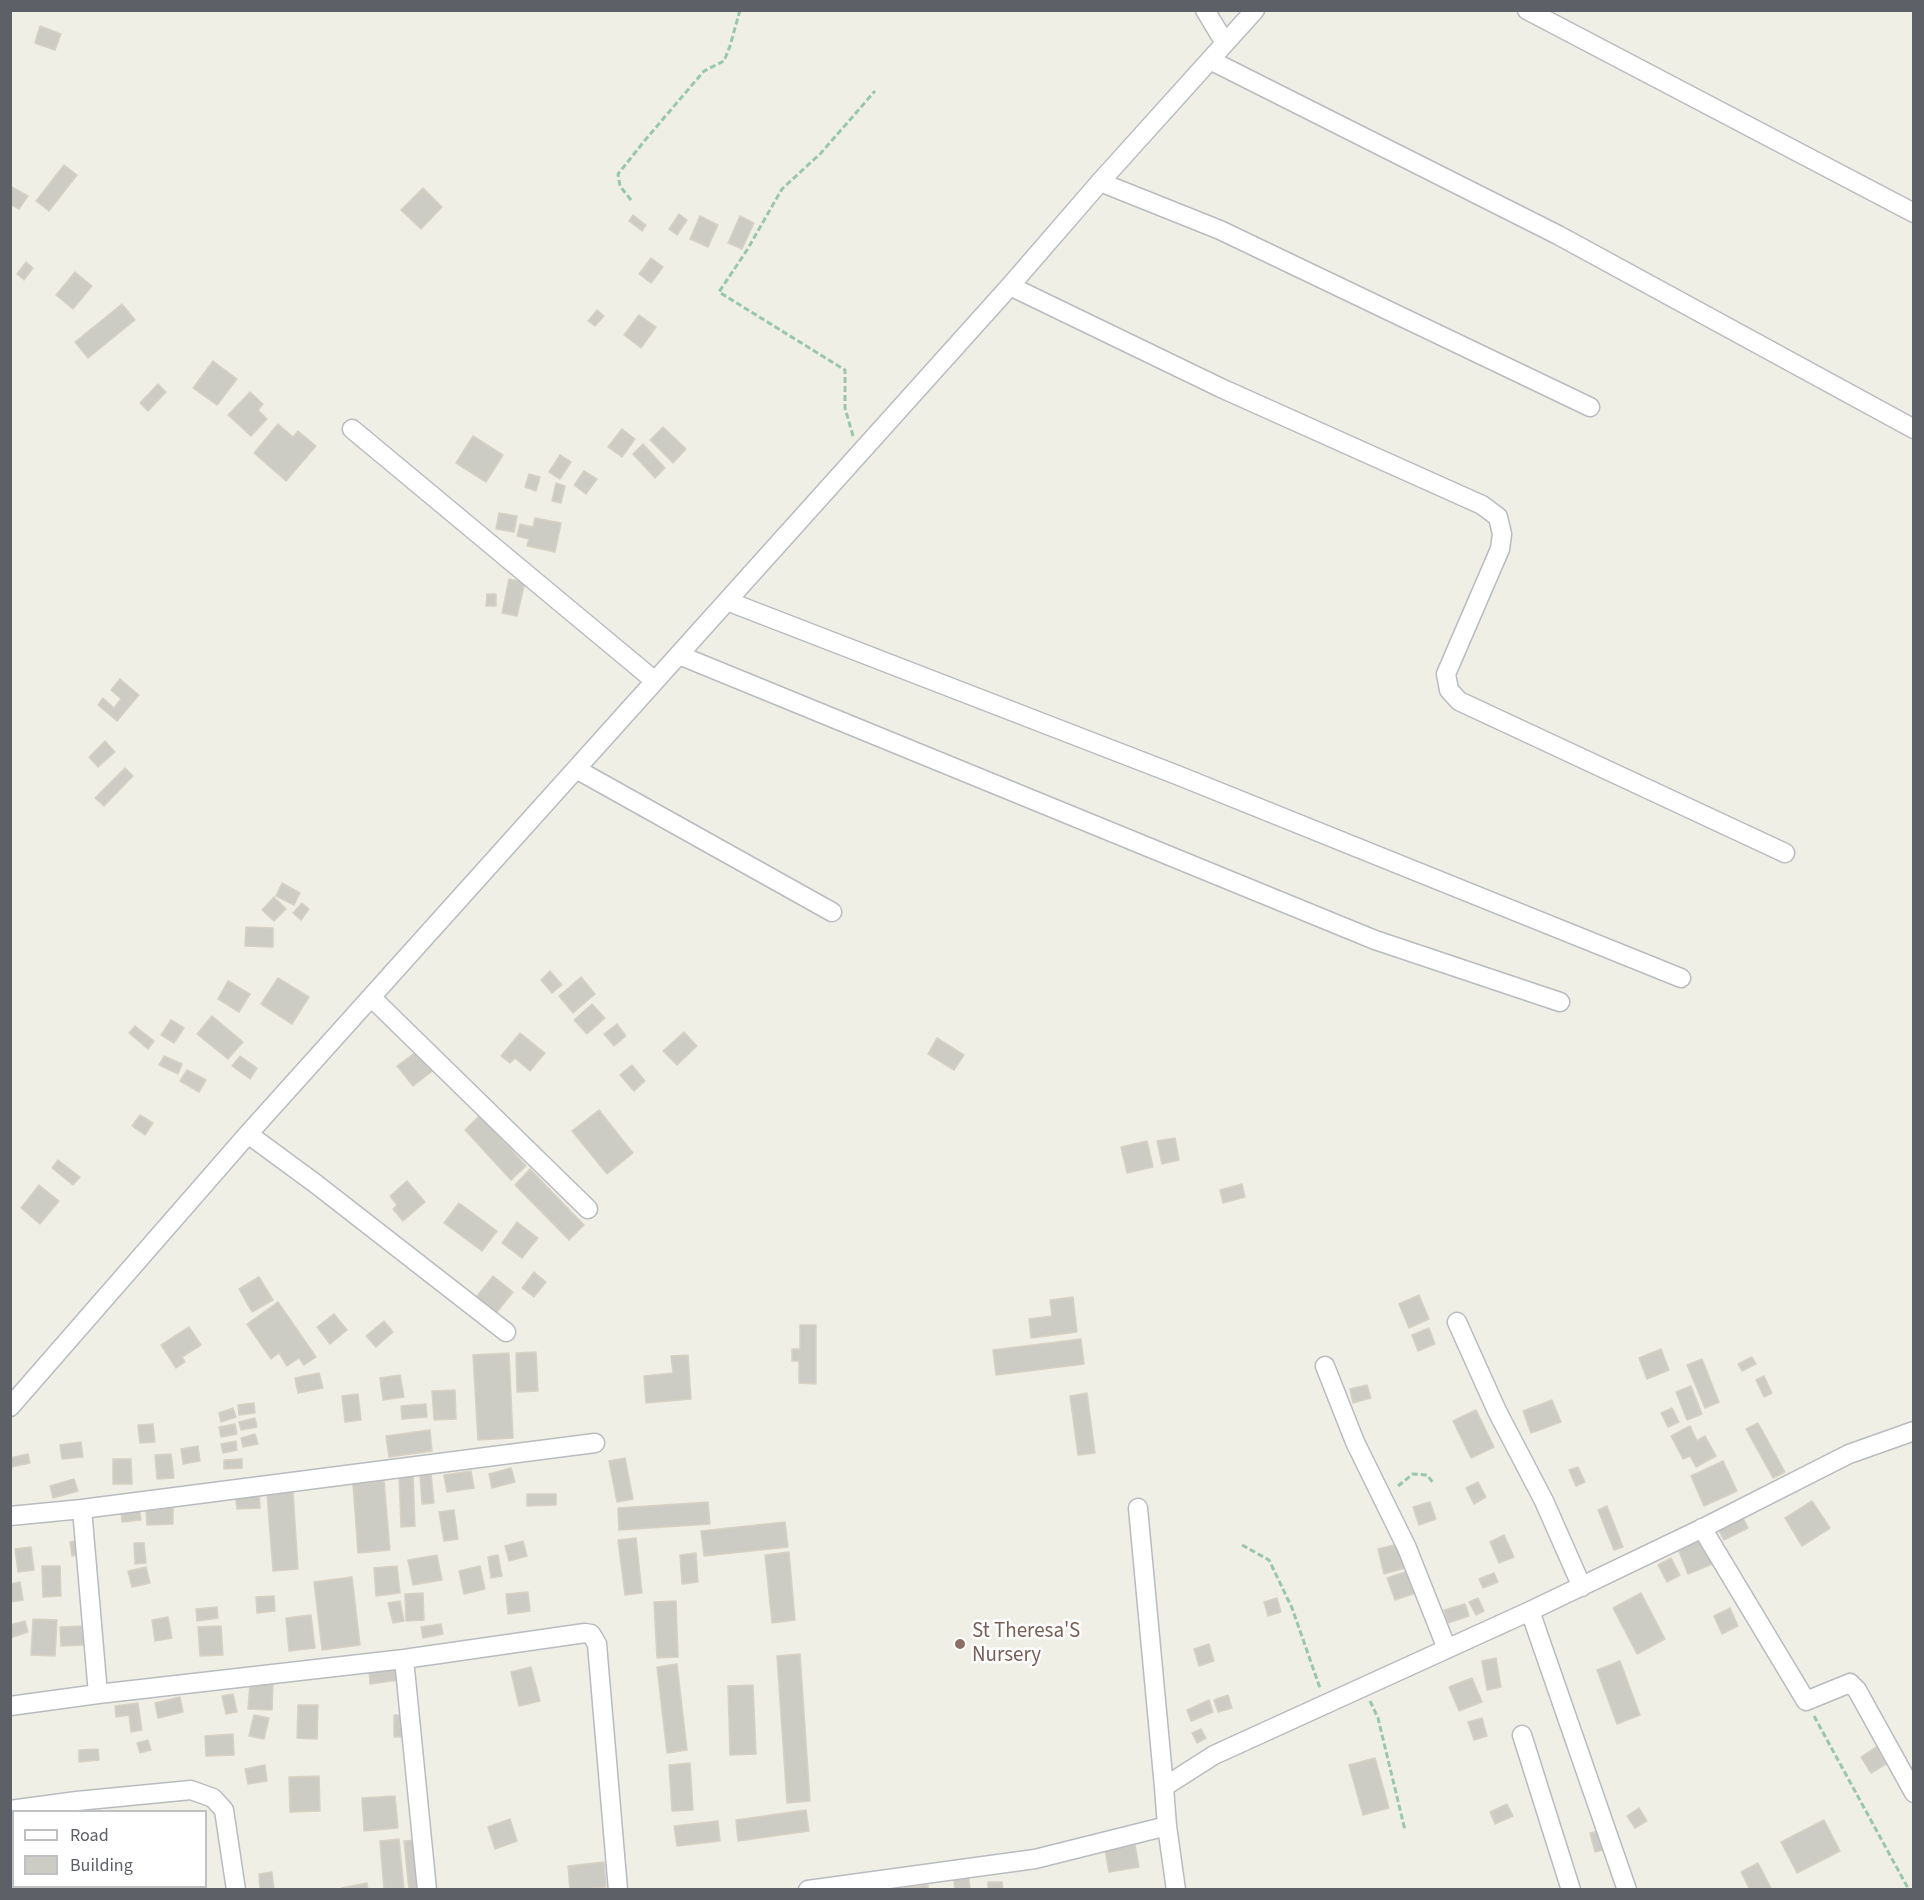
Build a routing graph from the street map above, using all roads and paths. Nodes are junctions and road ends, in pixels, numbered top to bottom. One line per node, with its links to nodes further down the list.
1 (740, 10): 9 (path)
2 (1205, 10): 5 (street)
3 (1255, 10): 5 (street)
4 (1527, 10): 10 (street)
5 (1226, 43): 6 (street)
6 (1210, 60): 8 (street); 14 (street)
7 (875, 91): 15 (path)
8 (1100, 182): 11 (street); 12 (street)
9 (631, 200)
10 (1914, 213)
11 (1010, 286): 15 (street); 20 (street)
12 (1590, 407)
13 (351, 429): 18 (street)
14 (1914, 429)
15 (858, 455): 16 (street)
16 (727, 602): 17 (street); 22 (street)
17 (679, 655): 18 (street); 24 (street)
18 (655, 681): 19 (street)
19 (576, 769): 21 (street); 23 (street)
20 (1785, 853)
21 (832, 912)
22 (1681, 978)
23 (371, 997): 25 (street); 26 (street)
24 (1560, 1002)
25 (248, 1134): 28 (street); 30 (street)
26 (588, 1209)
27 (1457, 1322): 40 (street)
28 (506, 1332)
29 (1324, 1366): 36 (street)
30 (10, 1407)
31 (1914, 1431): 38 (street)
32 (595, 1443): 35 (street)
33 (1434, 1484): 36 (path)
34 (1138, 1508): 50 (street)
35 (82, 1509): 37 (street); 45 (street)
36 (1388, 1509): 42 (street)
37 (10, 1516)
38 (1702, 1528): 40 (street); 47 (street)
39 (1242, 1545): 44 (path)
40 (1582, 1587): 41 (street)
41 (1530, 1611): 42 (street); 61 (street)
42 (1447, 1649): 50 (street)
43 (404, 1659): 45 (street); 56 (street); 57 (street)
44 (1322, 1692)
45 (99, 1694): 48 (street)
46 (1370, 1700): 54 (path)
47 (1806, 1701): 51 (street); 62 (path)
48 (10, 1706)
49 (1522, 1735): 60 (street)
50 (1164, 1787): 53 (street)
51 (1914, 1793)
52 (10, 1810): 55 (street)
53 (1167, 1826): 58 (street); 59 (street)
54 (1405, 1830)
55 (236, 1890)
56 (427, 1890)
57 (618, 1890)
58 (808, 1890)
59 (1176, 1890)
60 (1571, 1890)
61 (1628, 1890)
62 (1909, 1890)

